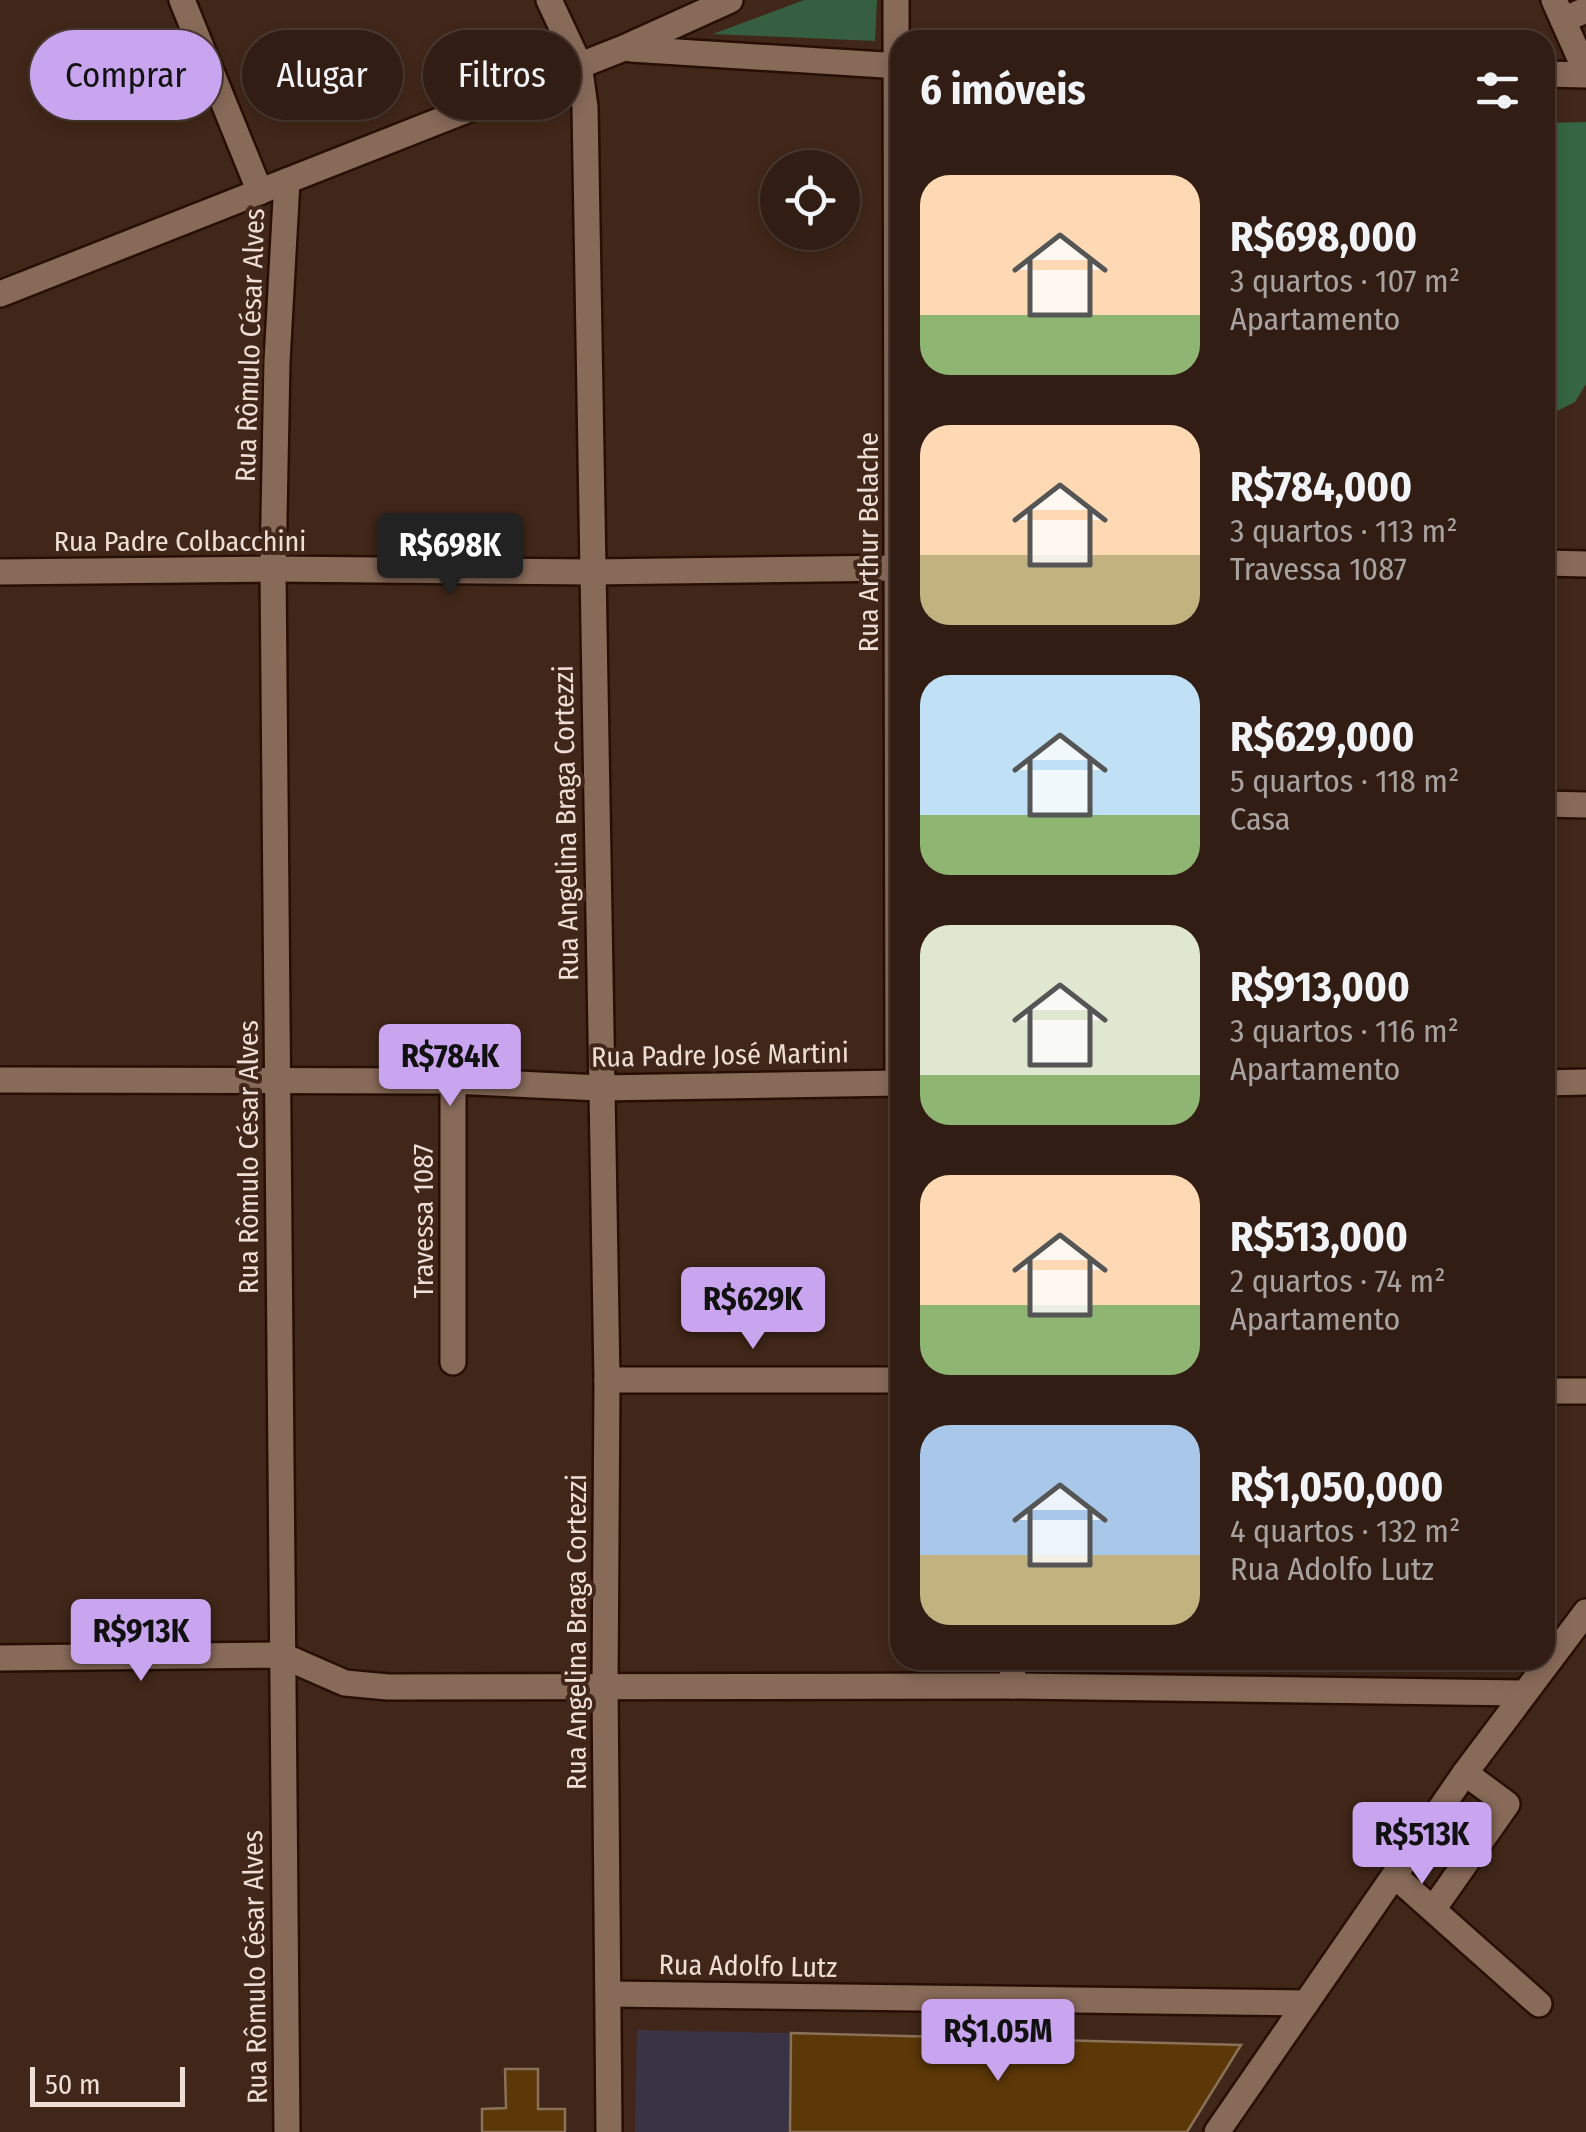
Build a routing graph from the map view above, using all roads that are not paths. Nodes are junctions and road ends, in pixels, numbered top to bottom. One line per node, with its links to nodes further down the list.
1 (182, 0): 16 (street)
2 (550, 0): 6 (street, Rua Angelina Braga Cortezzi)
3 (730, 0): 8 (street)
4 (896, 0): 7 (street, Rua Arthur Belache)
5 (1568, 10): 12 (street)
6 (564, 30)
7 (897, 30)
8 (624, 48): 9 (street); 10 (street)
9 (581, 63)
10 (890, 65)
11 (1555, 74): 12 (street)
12 (1586, 74)
13 (581, 87): 23 (street, Rua Angelina Braga Cortezzi)
14 (439, 120): 15 (street)
15 (287, 181): 16 (street); 21 (street, Rua Rômulo César Alves)
16 (260, 192): 17 (street)
17 (0, 294)
18 (1555, 563): 19 (street)
19 (1586, 564)
20 (890, 568): 23 (street, Rua Padre Colbacchini)
21 (273, 569): 22 (street, Rua Padre Colbacchini); 23 (street, Rua Padre Colbacchini); 27 (street, Rua Rômulo César Alves)
22 (0, 572)
23 (592, 572): 32 (street, Rua Angelina Braga Cortezzi)
24 (1555, 804): 25 (street)
25 (1586, 805)
26 (0, 1080): 27 (street, Rua Padre José Martini)
27 (278, 1080): 28 (street, Rua Padre José Martini); 40 (street, Rua Rômulo César Alves)
28 (454, 1081): 32 (street, Rua Padre José Martini); 33 (street, Travessa 1087)
29 (1586, 1082): 31 (street)
30 (890, 1083): 32 (street, Rua Padre José Martini)
31 (1555, 1083)
32 (600, 1088): 34 (street, Rua Angelina Braga Cortezzi)
33 (453, 1362)
34 (607, 1380): 35 (street); 44 (street, Rua Angelina Braga Cortezzi)
35 (890, 1380)
36 (1555, 1390): 37 (street)
37 (1586, 1391)
38 (1586, 1612): 39 (street)
39 (1555, 1652)
40 (281, 1655): 41 (street); 44 (street); 52 (street, Rua Rômulo César Alves)
41 (0, 1658)
42 (1541, 1670): 45 (street)
43 (1012, 1673): 44 (street); 45 (street)
44 (605, 1688): 49 (street, Rua Angelina Braga Cortezzi)
45 (1523, 1693): 46 (street)
46 (1466, 1773): 47 (street); 48 (street)
47 (1396, 1876): 48 (street); 50 (street)
48 (1434, 1908): 51 (street)
49 (609, 1994): 50 (street, Rua Adolfo Lutz); 53 (street, Rua Angelina Braga Cortezzi)
50 (1306, 2003): 54 (street)
51 (1539, 2004)
52 (287, 2132)
53 (609, 2132)
54 (1217, 2132)

